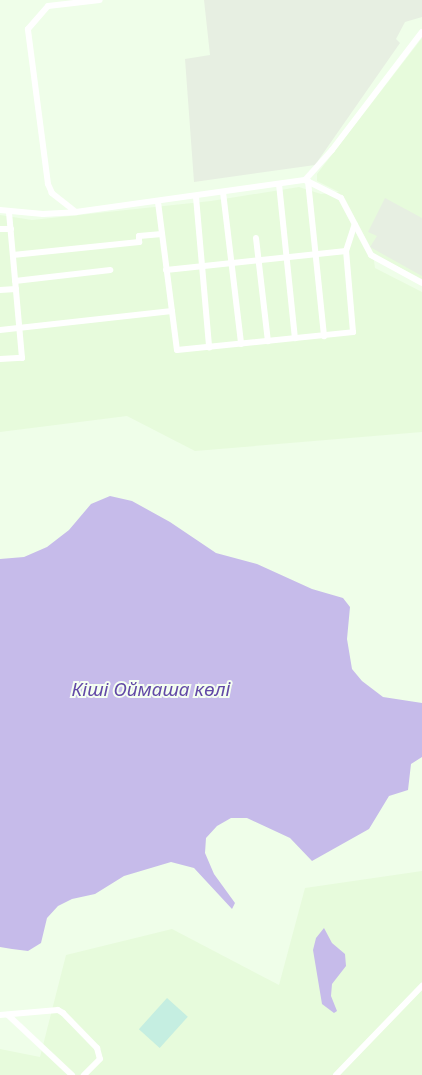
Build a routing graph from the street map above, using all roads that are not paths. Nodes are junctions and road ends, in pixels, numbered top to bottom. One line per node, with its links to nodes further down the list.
1 (100, 0): 10 (street)
2 (422, 32): 3 (street)
3 (306, 181): 4 (street); 11 (street); 17 (street)
4 (279, 184): 5 (street); 19 (street)
5 (223, 192): 6 (street); 21 (street)
6 (196, 197): 7 (street); 22 (street)
7 (158, 202): 10 (street); 14 (street)
8 (0, 210): 9 (street)
9 (9, 212): 10 (street); 13 (street)
10 (76, 212)
11 (355, 224): 16 (street); 26 (street)
12 (0, 229): 13 (street)
13 (10, 230): 18 (street)
14 (162, 234): 18 (street); 24 (street)
15 (256, 238): 20 (street)
16 (346, 251): 17 (street); 32 (street)
17 (315, 254): 19 (street); 32 (street)
18 (13, 255): 25 (street)
19 (287, 257): 20 (street); 33 (street)
20 (259, 260): 21 (street); 34 (street)
21 (231, 263): 22 (street); 35 (street)
22 (202, 267): 24 (street); 36 (street)
23 (110, 270): 25 (street)
24 (166, 270): 29 (street)
25 (15, 281): 27 (street)
26 (422, 283)
27 (16, 289): 28 (street); 30 (street)
28 (0, 290)
29 (172, 311): 30 (street); 36 (street)
30 (19, 328): 31 (street); 37 (street)
31 (0, 330)
32 (324, 336): 33 (street)
33 (295, 338): 34 (street)
34 (268, 341): 35 (street)
35 (241, 344): 36 (street)
36 (209, 347)
37 (0, 359)
38 (422, 986): 43 (street)
39 (0, 1015): 40 (street)
40 (8, 1015): 41 (street); 42 (street)
41 (72, 1075)
42 (84, 1075)
43 (336, 1075)

